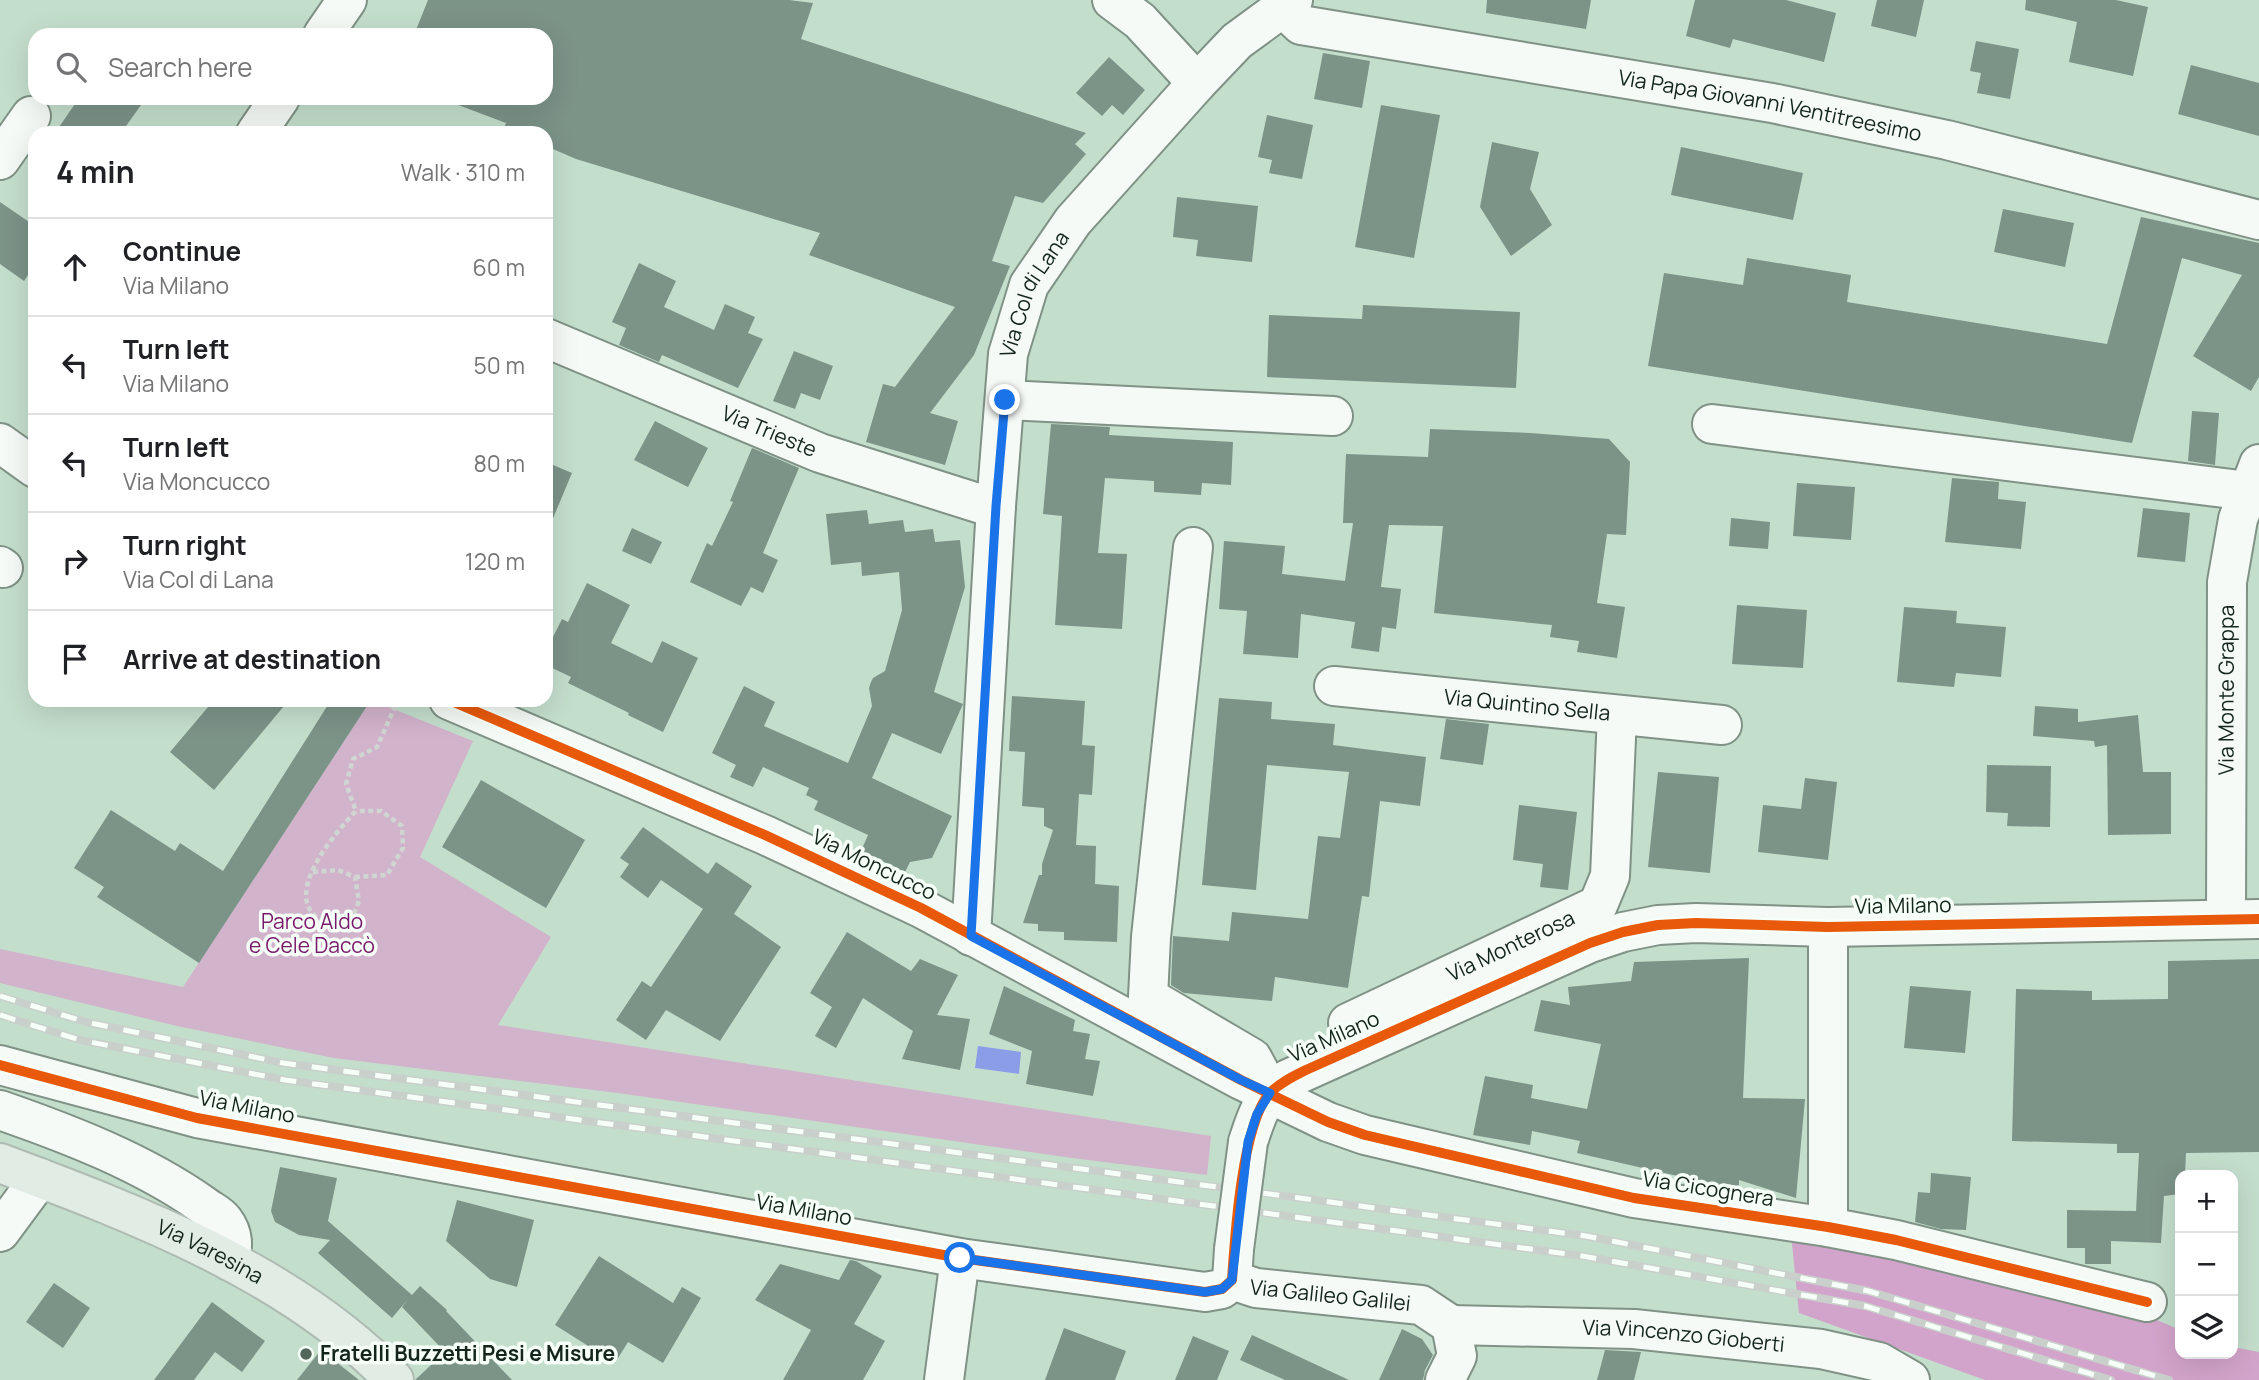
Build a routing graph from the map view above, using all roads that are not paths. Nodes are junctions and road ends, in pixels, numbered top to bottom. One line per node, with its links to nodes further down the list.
1 (347, 0): 4 (street)
2 (1112, 0): 5 (street)
3 (1287, 4): 5 (street, Via Col di Lana); 10 (street, Via Papa Giovanni Ventitreesimo)
4 (328, 28)
5 (1197, 83): 12 (street, Via Col di Lana)
6 (275, 105): 8 (street)
7 (31, 116): 9 (street)
8 (261, 126)
9 (0, 160)
10 (2259, 220)
11 (553, 341): 16 (street, Via Trieste)
12 (1005, 400): 13 (street); 16 (street, Via Col di Lana)
13 (1333, 416)
14 (1712, 424): 15 (street)
15 (2253, 477): 22 (street, Via Monte Grappa)
16 (996, 506): 24 (street, Via Col di Lana)
17 (1193, 547): 26 (street)
18 (1334, 686): 20 (street, Via Quintino Sella)
19 (465, 707): 24 (street, Via Moncucco)
20 (1617, 715): 21 (street, Via Quintino Sella); 26 (street, Via Monterosa)
21 (1722, 725)
22 (2243, 919): 23 (street, Via Milano)
23 (1828, 927): 26 (street, Via Milano); 30 (street)
24 (971, 936): 26 (street, Via Moncucco)
25 (0, 1065): 32 (street, Via Milano)
26 (1270, 1093): 30 (street, Via Cicognera); 34 (street, Via Milano, bridge)
27 (0, 1110): 33 (street)
28 (0, 1163): 29 (main road, Via Varesina)
29 (40, 1178): 31 (street); 33 (main road, Via Varesina)
30 (1828, 1227): 35 (street, Via Cicognera)
31 (0, 1232)
32 (960, 1258): 34 (street, Via Milano); 38 (street)
33 (230, 1261): 37 (main road, Via Varesina)
34 (1233, 1264): 36 (street, Via Galileo Galilei)
35 (2147, 1302)
36 (1451, 1325): 39 (street); 40 (street, Via Vincenzo Gioberti)
37 (390, 1378)
38 (944, 1380)
39 (1445, 1380)
40 (1910, 1380)

